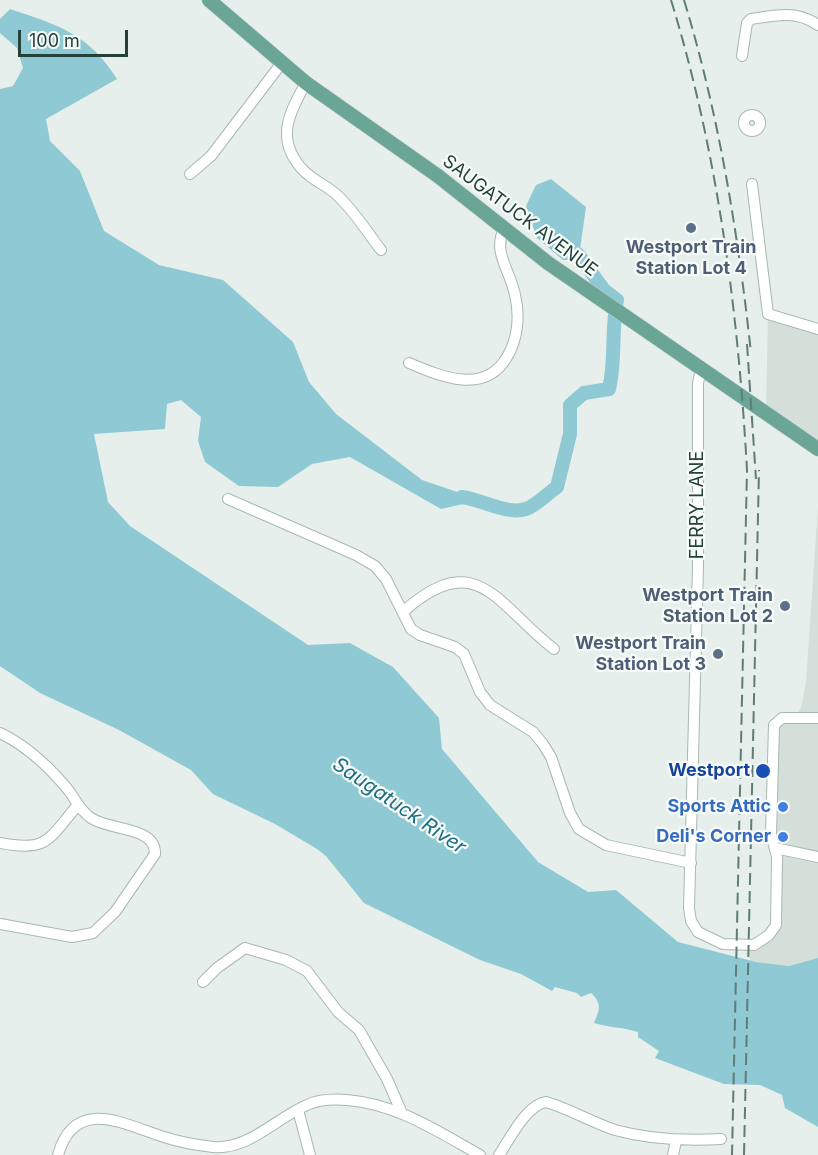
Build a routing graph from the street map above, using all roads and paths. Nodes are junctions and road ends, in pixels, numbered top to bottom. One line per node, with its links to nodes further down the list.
1 (209, 0): 4 (main road, SAUGATUCK AVENUE)
2 (818, 25): 3 (street)
3 (742, 56)
4 (281, 64): 5 (main road, SAUGATUCK AVENUE); 6 (street)
5 (306, 83): 8 (main road, SAUGATUCK AVENUE); 9 (street)
6 (190, 174)
7 (752, 184): 10 (street)
8 (504, 230): 11 (street); 12 (main road, SAUGATUCK AVENUE)
9 (381, 250)
10 (818, 328)
11 (409, 363)
12 (701, 369): 13 (main road, SAUGATUCK AVENUE); 23 (street, FERRY LANE)
13 (818, 449)
14 (228, 498): 15 (street)
15 (404, 611): 16 (street); 23 (street)
16 (554, 649)
17 (818, 718): 21 (street)
18 (0, 733): 19 (street)
19 (77, 806): 20 (street); 24 (street)
20 (0, 843)
21 (775, 848): 22 (street); 23 (street, FERRY LANE)
22 (818, 857)
23 (691, 863)
24 (0, 924)
25 (203, 982): 27 (street)
26 (297, 1110): 27 (street); 30 (street); 31 (street)
27 (400, 1111): 32 (street)
28 (722, 1139): 29 (street)
29 (676, 1141): 33 (street); 34 (street)
30 (58, 1155)
31 (310, 1155)
32 (480, 1155)
33 (499, 1155)
34 (673, 1155)

